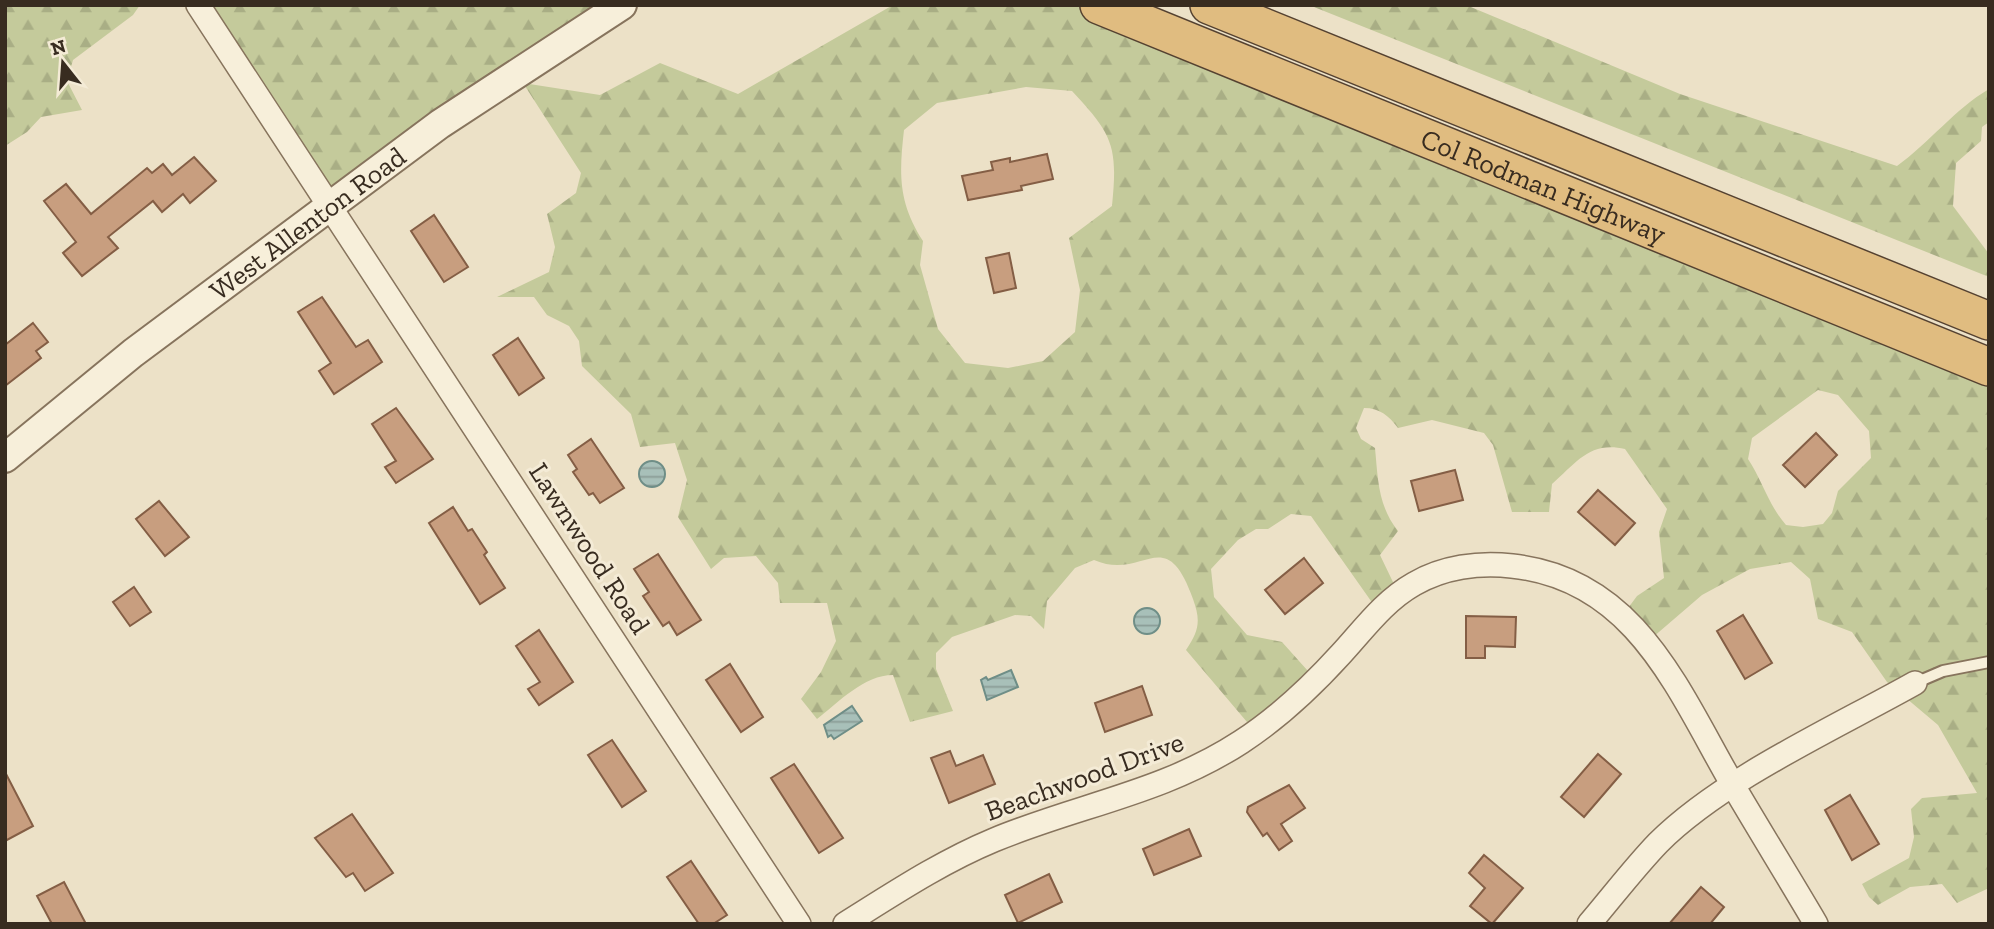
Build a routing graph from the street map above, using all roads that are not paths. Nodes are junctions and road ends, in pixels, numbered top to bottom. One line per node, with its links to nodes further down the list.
1 (198, 5): 5 (street, Lawnwood Road)
2 (622, 5): 5 (street, West Allenton Road)
3 (1099, 5): 7 (highway, Col Rodman Highway)
4 (1209, 5): 6 (highway, Col Rodman Highway)
5 (331, 205): 8 (street, West Allenton Road); 12 (street, Lawnwood Road)
6 (1989, 321)
7 (1989, 367)
8 (5, 458)
9 (1989, 662): 10 (lane)
10 (1915, 683): 11 (street)
11 (1733, 785): 13 (street, Beachwood Drive); 14 (street); 15 (street, Beachwood Drive)
12 (799, 924)
13 (845, 924)
14 (1589, 924)
15 (1816, 924)

